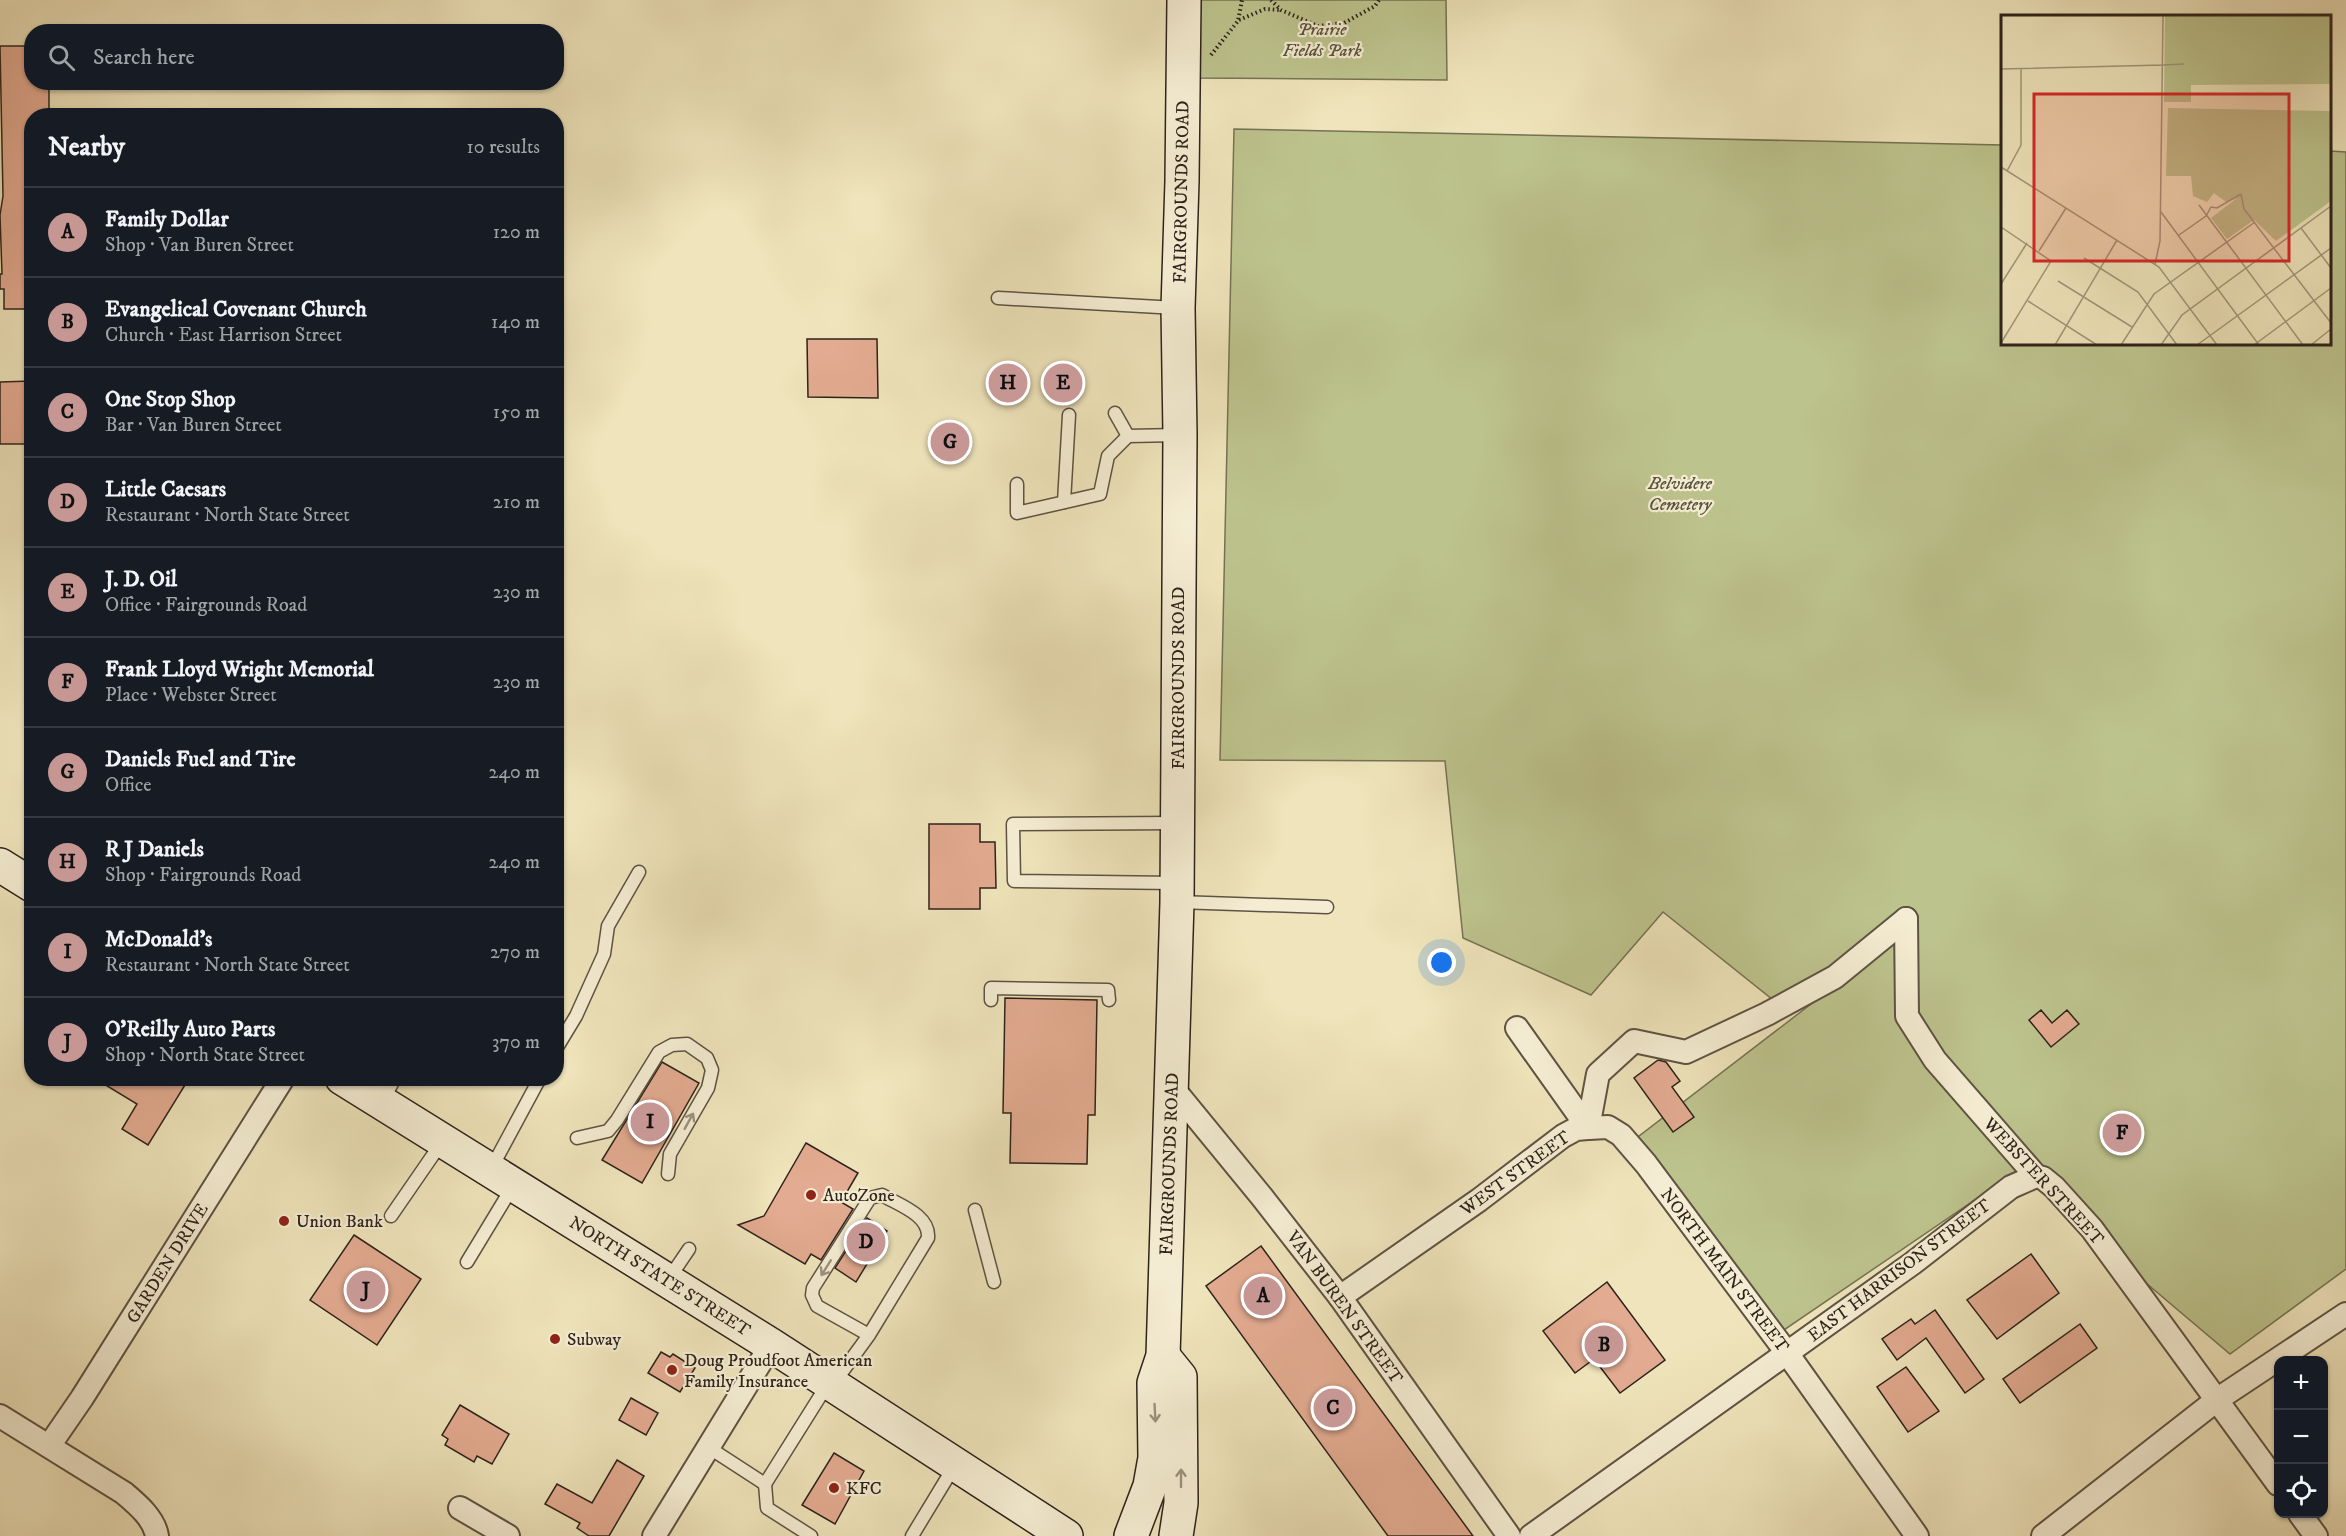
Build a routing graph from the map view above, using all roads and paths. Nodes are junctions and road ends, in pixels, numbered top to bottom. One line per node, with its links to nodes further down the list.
1 (1184, 0): 9 (main road, FAIRGROUNDS ROAD)
2 (1242, 0): 6 (path)
3 (1271, 0): 5 (path)
4 (1379, 0): 5 (path)
5 (1281, 10): 6 (path)
6 (1238, 21): 7 (path)
7 (1211, 55)
8 (998, 298): 9 (lane)
9 (1178, 308): 12 (main road, FAIRGROUNDS ROAD)
10 (1115, 413): 13 (lane)
11 (1069, 416): 15 (lane)
12 (1180, 435): 13 (lane); 16 (main road, FAIRGROUNDS ROAD)
13 (1128, 436): 15 (lane)
14 (1017, 484): 15 (lane)
15 (1064, 502)
16 (1178, 823): 20 (main road, FAIRGROUNDS ROAD); 20 (lane)
17 (0, 865): 19 (main road)
18 (639, 872): 26 (lane)
19 (24, 880)
20 (1177, 893): 21 (lane); 30 (main road, FAIRGROUNDS ROAD)
21 (1327, 906)
22 (1906, 919): 32 (street, WEST STREET); 36 (street, WEBSTER STREET)
23 (991, 1000): 24 (lane)
24 (1108, 1000)
25 (1517, 1028): 32 (street)
26 (564, 1036)
27 (278, 1086): 53 (street, GARDEN DRIVE)
28 (370, 1086): 31 (main road, NORTH STATE STREET)
29 (537, 1086): 37 (lane)
30 (1171, 1086): 44 (street, VAN BUREN STREET); 49 (main road, FAIRGROUNDS ROAD)
31 (388, 1091): 34 (main road, NORTH STATE STREET)
32 (1588, 1128): 44 (street, WEST STREET); 48 (street, NORTH MAIN STREET)
33 (577, 1138): 35 (lane, one-way to 33)
34 (442, 1141): 37 (main road, NORTH STATE STREET); 39 (lane)
35 (668, 1174)
36 (2036, 1176): 48 (street, EAST HARRISON STREET); 51 (street, WEBSTER STREET)
37 (502, 1178): 41 (lane); 42 (main road, NORTH STATE STREET)
38 (975, 1210): 43 (lane)
39 (391, 1216)
40 (689, 1249): 42 (lane)
41 (467, 1262)
42 (668, 1281): 47 (main road, NORTH STATE STREET)
43 (994, 1282)
44 (1340, 1297): 68 (street, VAN BUREN STREET)
45 (2346, 1314): 51 (street)
46 (869, 1335): 46 (lane, one-way to 46); 50 (lane)
47 (771, 1345): 50 (main road, NORTH STATE STREET); 54 (street)
48 (1787, 1353): 69 (street, EAST HARRISON STREET); 70 (street, NORTH MAIN STREET)
49 (1163, 1356): 66 (main road, FAIRGROUNDS ROAD, one-way to 66); 67 (main road, one-way to 49)
50 (832, 1383): 55 (main road, NORTH STATE STREET); 57 (lane)
51 (2218, 1399): 56 (street, WEBSTER STREET); 71 (street)
52 (0, 1416): 53 (street)
53 (49, 1446): 60 (street)
54 (708, 1447): 57 (lane); 62 (street)
55 (956, 1464): 64 (lane); 65 (main road, NORTH STATE STREET)
56 (2274, 1478)
57 (765, 1484): 63 (lane)
58 (460, 1508): 61 (street)
59 (2303, 1518): 72 (street)
60 (157, 1536)
61 (508, 1536)
62 (654, 1536)
63 (811, 1536)
64 (912, 1536)
65 (1066, 1536)
66 (1131, 1536)
67 (1176, 1536)
68 (1509, 1536)
69 (1531, 1536)
70 (1917, 1536)
71 (2043, 1536)
72 (2316, 1536)

